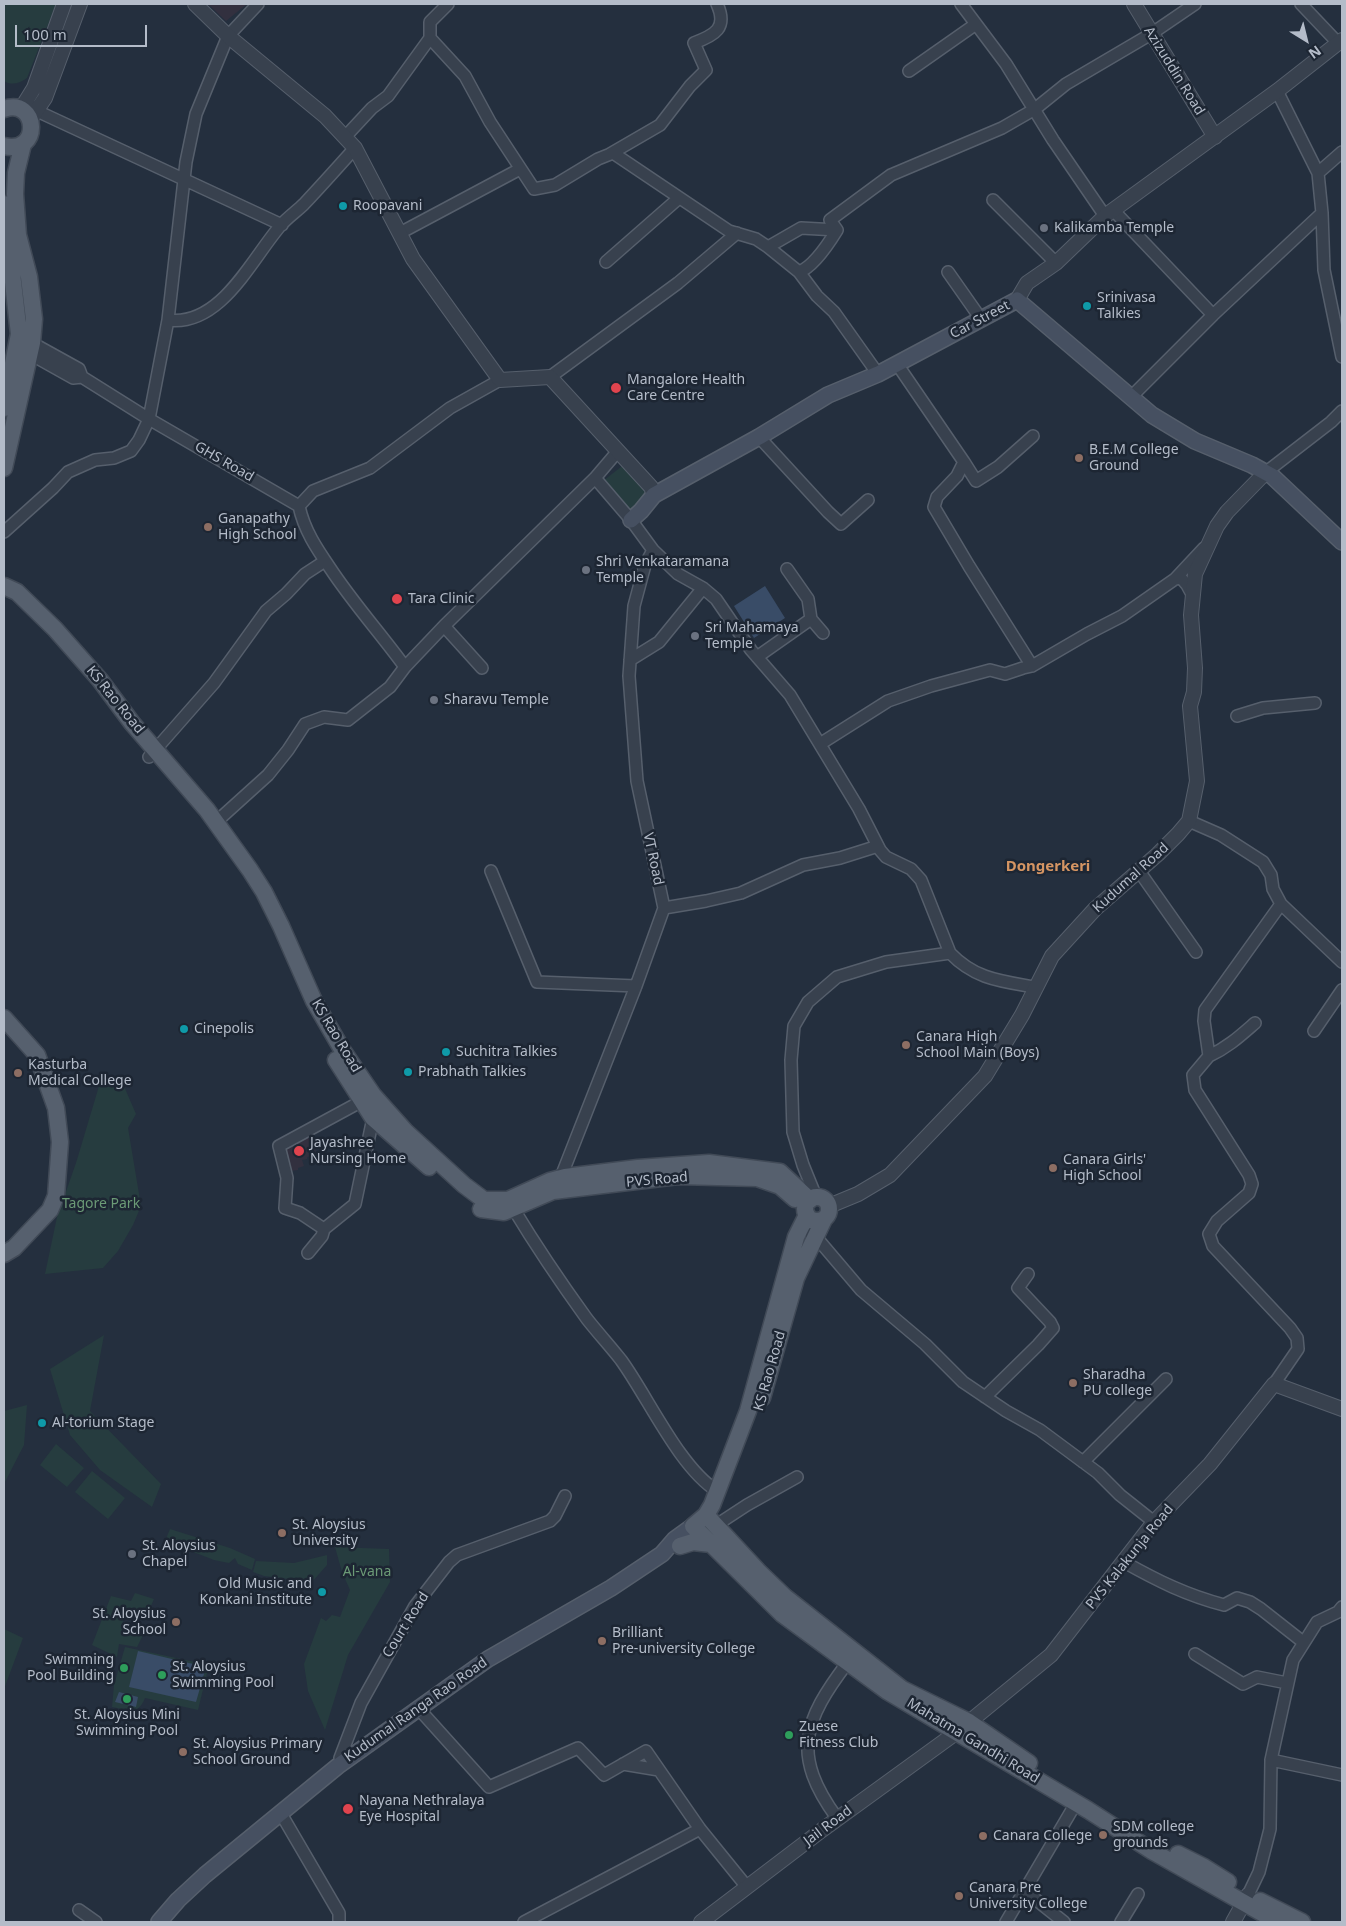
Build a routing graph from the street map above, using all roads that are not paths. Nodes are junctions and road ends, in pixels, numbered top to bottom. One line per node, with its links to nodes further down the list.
1 (64, 4): 18 (street)
2 (80, 4): 18 (street)
3 (195, 4): 13 (street)
4 (258, 4): 13 (street)
5 (448, 4): 14 (street)
6 (717, 4): 26 (street)
7 (961, 4): 11 (street)
8 (1134, 4): 12 (street, Azizuddin Road)
9 (1196, 4): 12 (street)
10 (1301, 4): 15 (street)
11 (976, 24): 16 (street); 19 (street)
12 (1151, 34): 19 (street); 21 (street, Azizuddin Road)
13 (228, 36): 20 (street); 29 (street)
14 (430, 38): 20 (street); 27 (street)
15 (1341, 42): 17 (street, Car Street)
16 (909, 71)
17 (1277, 91): 21 (street, Car Street); 28 (street)
18 (19, 109): 22 (main road); 29 (street)
19 (1035, 109): 33 (street); 36 (street)
20 (345, 137): 24 (street)
21 (1215, 137): 33 (street, Car Street)
22 (23, 144): 23 (main road); 48 (main road)
23 (4, 146)
24 (355, 148): 35 (street); 37 (street)
25 (1342, 152): 28 (street)
26 (610, 154): 27 (street); 30 (street)
27 (520, 169): 37 (street)
28 (1318, 173): 34 (street)
29 (185, 180): 35 (street); 47 (street)
30 (679, 198): 38 (street); 40 (street)
31 (993, 200): 41 (street)
32 (4, 204): 48 (main road)
33 (1109, 213): 41 (street, Car Street); 45 (street)
34 (1322, 213): 45 (street); 49 (street)
35 (282, 225): 47 (street)
36 (838, 230): 39 (street); 42 (street)
37 (400, 233): 53 (street)
38 (732, 234): 39 (street); 52 (street)
39 (768, 247): 42 (street)
40 (606, 262)
41 (1056, 263): 44 (street, Car Street)
42 (799, 272): 51 (street)
43 (948, 272): 46 (street)
44 (1017, 300): 46 (main road, Car Street); 54 (main road)
45 (1213, 315): 54 (street)
46 (981, 319): 50 (main road, Car Street)
47 (168, 320): 57 (street)
48 (26, 348): 55 (main road); 57 (street, GHS Road); 62 (main road)
49 (1342, 357)
50 (897, 364): 51 (main road, Car Street); 61 (street)
51 (878, 374): 59 (main road, Car Street)
52 (550, 377): 53 (street); 60 (street)
53 (500, 380): 67 (street)
54 (1130, 398): 63 (main road)
55 (4, 408)
56 (1342, 411): 63 (street)
57 (149, 419): 67 (street, GHS Road); 69 (street)
58 (1033, 436): 61 (street)
59 (759, 437): 65 (main road, Car Street); 66 (street)
60 (618, 452): 64 (street); 65 (street)
61 (964, 462): 85 (street)
62 (4, 468)
63 (1265, 473): 70 (main road); 71 (street, Kudumal Road)
64 (595, 478): 68 (street); 81 (street)
65 (654, 495): 68 (main road)
66 (868, 500)
67 (299, 506): 73 (street)
68 (631, 520): 72 (street)
69 (4, 532)
70 (1342, 542)
71 (1207, 545): 75 (street); 79 (street, Kudumal Road)
72 (653, 550): 77 (street); 84 (street, VT Road)
73 (325, 560): 86 (street); 91 (street)
74 (786, 569): 80 (street)
75 (1174, 579): 79 (street); 85 (street)
76 (4, 586): 91 (main road, KS Rao Road)
77 (703, 588): 83 (street); 84 (street)
78 (4, 596): 91 (main road)
79 (1193, 596): 92 (street, Kudumal Road)
80 (811, 619): 82 (street); 83 (street)
81 (444, 626): 86 (street); 87 (street)
82 (823, 633)
83 (757, 657): 90 (street)
84 (630, 660): 98 (street, VT Road)
85 (1032, 666): 90 (street)
86 (405, 668): 93 (street)
87 (482, 668)
88 (1315, 703): 89 (street)
89 (1237, 716)
90 (820, 744): 94 (street)
91 (152, 754): 93 (main road, KS Rao Road); 109 (main road)
92 (1188, 821): 95 (street, Kudumal Road); 97 (street)
93 (216, 822): 110 (main road, KS Rao Road)
94 (878, 846): 98 (street); 100 (street)
95 (1139, 870): 99 (street); 103 (street, Kudumal Road)
96 (491, 871): 102 (street)
97 (1281, 904): 101 (street); 108 (street)
98 (664, 908): 102 (street)
99 (1196, 952)
100 (950, 953): 103 (street); 113 (street)
101 (1342, 962)
102 (636, 986): 111 (street)
103 (1034, 987): 113 (street, Kudumal Road)
104 (1342, 990): 107 (street)
105 (4, 1018): 117 (main road)
106 (1255, 1023): 108 (street)
107 (1314, 1032)
108 (1209, 1056): 120 (street, PVS Kalakunja Road)
109 (362, 1101): 110 (main road); 114 (street)
110 (379, 1113): 111 (main road, KS Rao Road); 112 (main road); 114 (street)
111 (559, 1184): 112 (main road, PVS Road); 113 (main road, PVS Road)
112 (508, 1210): 125 (street)
113 (813, 1211): 115 (main road, KS Rao Road); 125 (main road, KS Rao Road)
114 (324, 1229): 116 (street)
115 (816, 1237): 121 (street); 125 (main road, KS Rao Road)
116 (308, 1253)
117 (4, 1254)
118 (1028, 1274): 121 (street)
119 (1166, 1380): 123 (street)
120 (1274, 1384): 122 (street); 127 (street, PVS Kalakunja Road)
121 (985, 1397): 123 (street)
122 (1342, 1409)
123 (1083, 1462): 127 (street)
124 (797, 1477): 128 (street)
125 (725, 1483): 128 (main road, KS Rao Road)
126 (565, 1496): 140 (street, Court Road)
127 (1154, 1522): 131 (street, PVS Kalakunja Road)
128 (712, 1527): 129 (main road); 130 (main road, Kudumal Ranga Rao Road); 135 (main road, Mahatma Gandhi Road); 138 (main road, Mahatma Gandhi Road)
129 (680, 1546): 130 (main road)
130 (662, 1554): 137 (main road, Kudumal Ranga Rao Road)
131 (1124, 1562): 133 (street); 138 (street, PVS Kalakunja Road)
132 (1342, 1607): 133 (street)
133 (1303, 1642): 136 (street)
134 (1195, 1654): 136 (street)
135 (848, 1662): 138 (main road, Mahatma Gandhi Road); 144 (street)
136 (1287, 1683): 139 (street)
137 (418, 1708): 140 (main road, Kudumal Ranga Rao Road); 145 (street)
138 (963, 1727): 142 (main road, Mahatma Gandhi Road); 144 (street, Jail Road); 149 (main road, Mahatma Gandhi Road)
139 (1271, 1760): 141 (street); 149 (street)
140 (335, 1764): 143 (main road, Kudumal Ranga Rao Road)
141 (1342, 1774)
142 (1076, 1803): 147 (street); 149 (main road, Mahatma Gandhi Road)
143 (280, 1812): 152 (main road, Kudumal Ranga Rao Road); 153 (street)
144 (837, 1818): 146 (street, Jail Road)
145 (700, 1830): 146 (street); 154 (street)
146 (747, 1887): 155 (street, Jail Road)
147 (1025, 1891): 156 (street); 157 (street)
148 (1138, 1894): 158 (street)
149 (1246, 1899): 159 (street); 160 (main road, Mahatma Gandhi Road); 161 (main road, Mahatma Gandhi Road)
150 (79, 1910): 151 (street)
151 (96, 1922)
152 (160, 1922)
153 (339, 1922)
154 (524, 1922)
155 (701, 1922)
156 (1006, 1922)
157 (1064, 1922)
158 (1121, 1922)
159 (1233, 1922)
160 (1278, 1922)
161 (1302, 1922)

